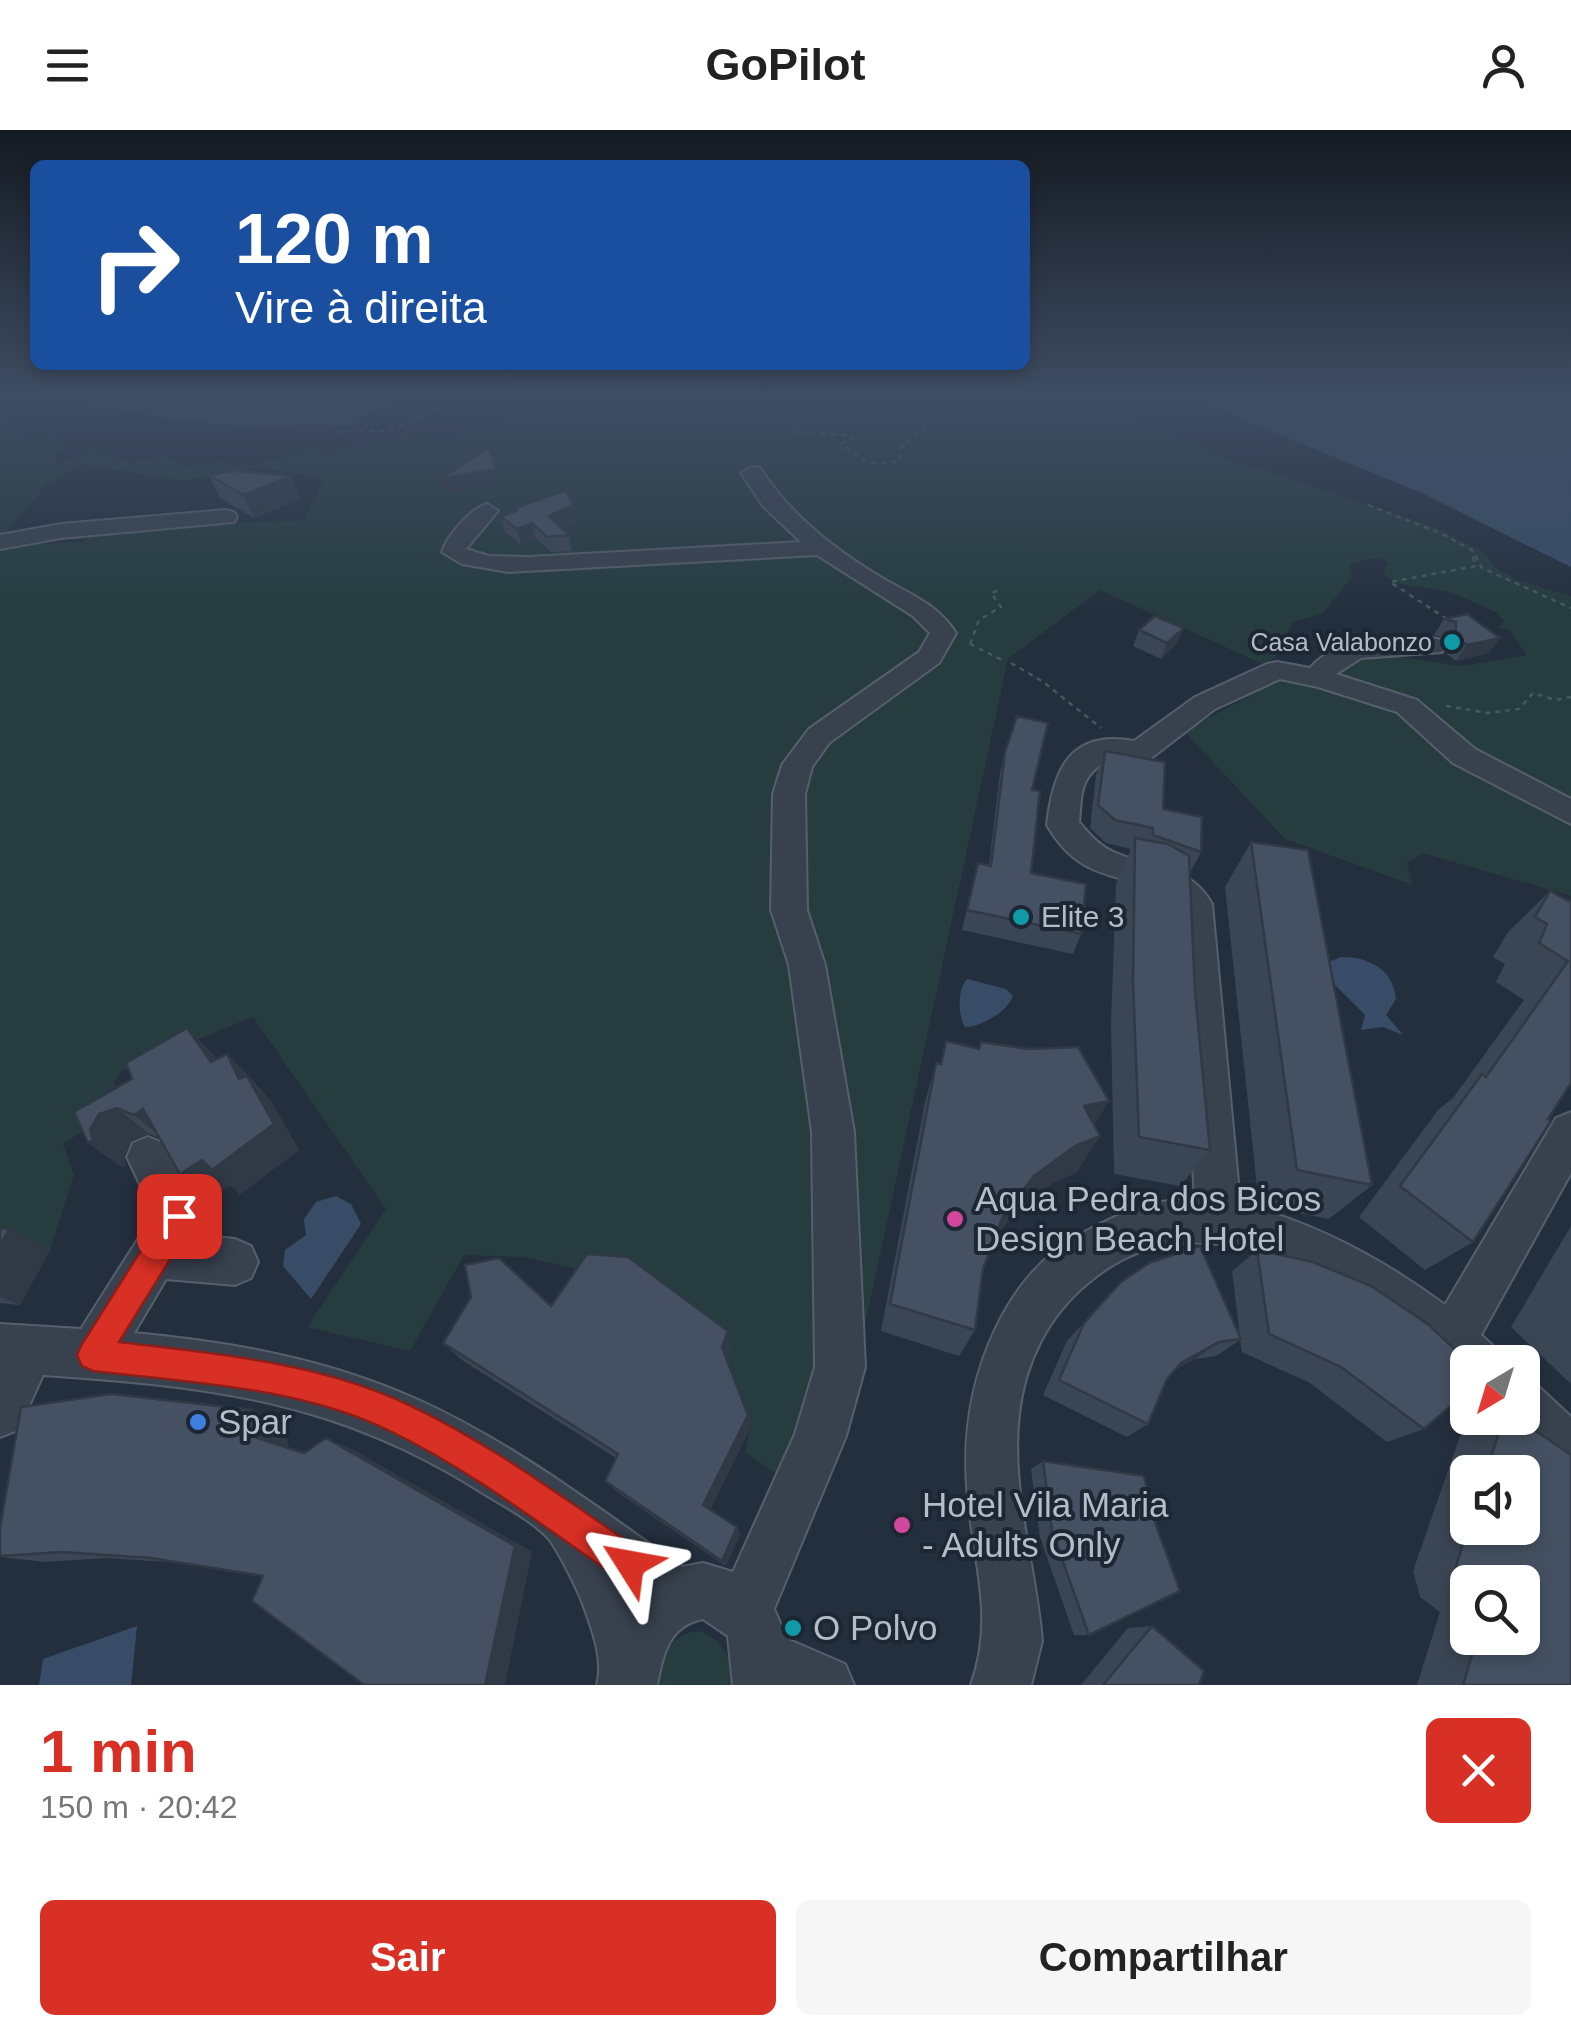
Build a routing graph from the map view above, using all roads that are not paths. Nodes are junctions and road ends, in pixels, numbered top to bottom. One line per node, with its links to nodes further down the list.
1 (752, 473): 5 (street)
2 (487, 510): 5 (street)
3 (226, 516): 4 (street)
4 (0, 542)
5 (820, 546): 23 (street)
6 (1432, 646): 7 (street)
7 (1322, 679): 8 (street); 11 (street)
8 (1571, 813)
9 (1571, 1132): 15 (street)
10 (148, 1158): 12 (street)
11 (1219, 1219): 14 (street); 26 (street)
12 (156, 1255): 13 (street); 17 (street)
13 (235, 1262)
14 (1455, 1345)
15 (1467, 1345)
16 (15, 1349): 17 (street); 18 (street)
17 (93, 1355): 21 (street)
18 (0, 1412)
19 (1540, 1423): 20 (street)
20 (1571, 1452)
21 (562, 1518): 22 (street); 24 (street)
22 (674, 1596): 23 (street); 24 (street)
23 (756, 1651): 25 (street)
24 (628, 1674)
25 (824, 1685)
26 (1001, 1685)

